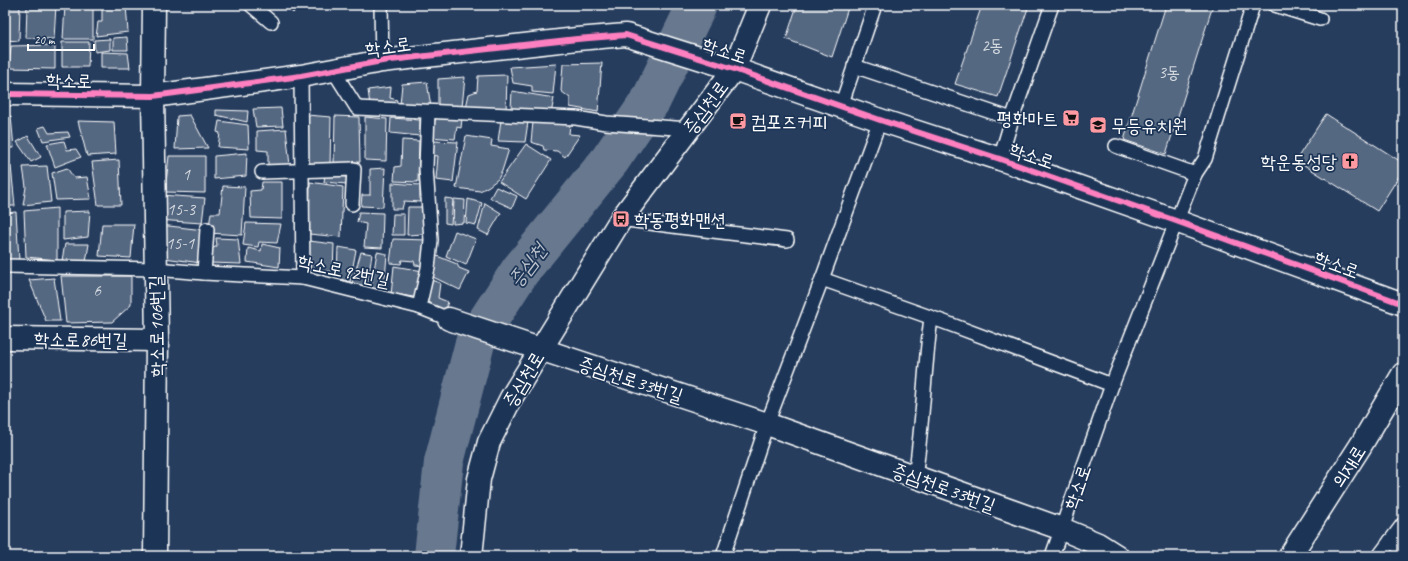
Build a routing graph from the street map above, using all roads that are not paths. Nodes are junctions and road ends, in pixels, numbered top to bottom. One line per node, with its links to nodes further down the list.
1 (154, 5): 17 (street, 학소로106번길)
2 (251, 5): 10 (lane)
3 (382, 5): 11 (lane)
4 (760, 5): 13 (street, 증심천로)
5 (875, 5): 12 (lane)
6 (1052, 5): 20 (lane)
7 (1253, 5): 27 (lane)
8 (1275, 5): 9 (lane)
9 (1320, 19)
10 (271, 22)
11 (382, 61): 13 (street, 학소로); 14 (street, 학소로)
12 (854, 66): 18 (lane); 20 (lane)
13 (734, 69): 18 (street, 학소로); 22 (street, 증심천로)
14 (332, 70): 15 (street, 학소로); 19 (lane)
15 (302, 76): 17 (street, 학소로); 25 (lane)
16 (5, 94): 17 (street, 학소로)
17 (153, 96): 34 (street, 학소로106번길)
18 (841, 106): 21 (street, 학소로)
19 (428, 112): 22 (lane); 39 (lane)
20 (1012, 119): 24 (lane)
21 (880, 120): 24 (street, 학소로); 37 (lane)
22 (689, 128): 29 (street, 증심천로)
23 (1116, 146): 27 (lane)
24 (1000, 160): 30 (street, 학소로)
25 (303, 171): 26 (lane); 28 (lane); 36 (lane)
26 (262, 172)
27 (1195, 174): 30 (lane)
28 (352, 204)
29 (621, 219): 32 (lane); 44 (street, 증심천로)
30 (1176, 221): 38 (street, 학소로); 45 (lane, 학소로)
31 (207, 229): 35 (lane)
32 (786, 240)
33 (5, 266): 34 (lane, 학소로92번길)
34 (155, 269): 35 (lane, 학소로92번길); 43 (street, 학소로106번길)
35 (204, 273): 36 (lane, 학소로92번길)
36 (303, 278): 39 (lane, 학소로92번길)
37 (822, 279): 40 (lane); 47 (lane)
38 (1403, 304)
39 (420, 307): 41 (lane, 학소로92번길)
40 (931, 318): 45 (lane); 48 (lane)
41 (449, 319): 44 (street, 증심천로33번길)
42 (5, 338): 43 (street, 학소로86번길)
43 (157, 340): 53 (street, 학소로106번길)
44 (541, 349): 47 (street, 증심천로33번길); 54 (street, 증심천로)
45 (1112, 385): 50 (lane, 학소로)
46 (1400, 385): 58 (street, 의재로)
47 (767, 424): 48 (street, 증심천로33번길); 55 (lane)
48 (915, 477): 50 (street, 증심천로33번길)
49 (1403, 524): 51 (lane)
50 (1062, 529): 56 (lane, 학소로); 57 (street, 증심천로33번길)
51 (1390, 541): 52 (lane); 59 (lane)
52 (1403, 550)
53 (155, 556)
54 (471, 556)
55 (724, 556)
56 (1052, 556)
57 (1117, 556)
58 (1290, 556)
59 (1379, 556)

